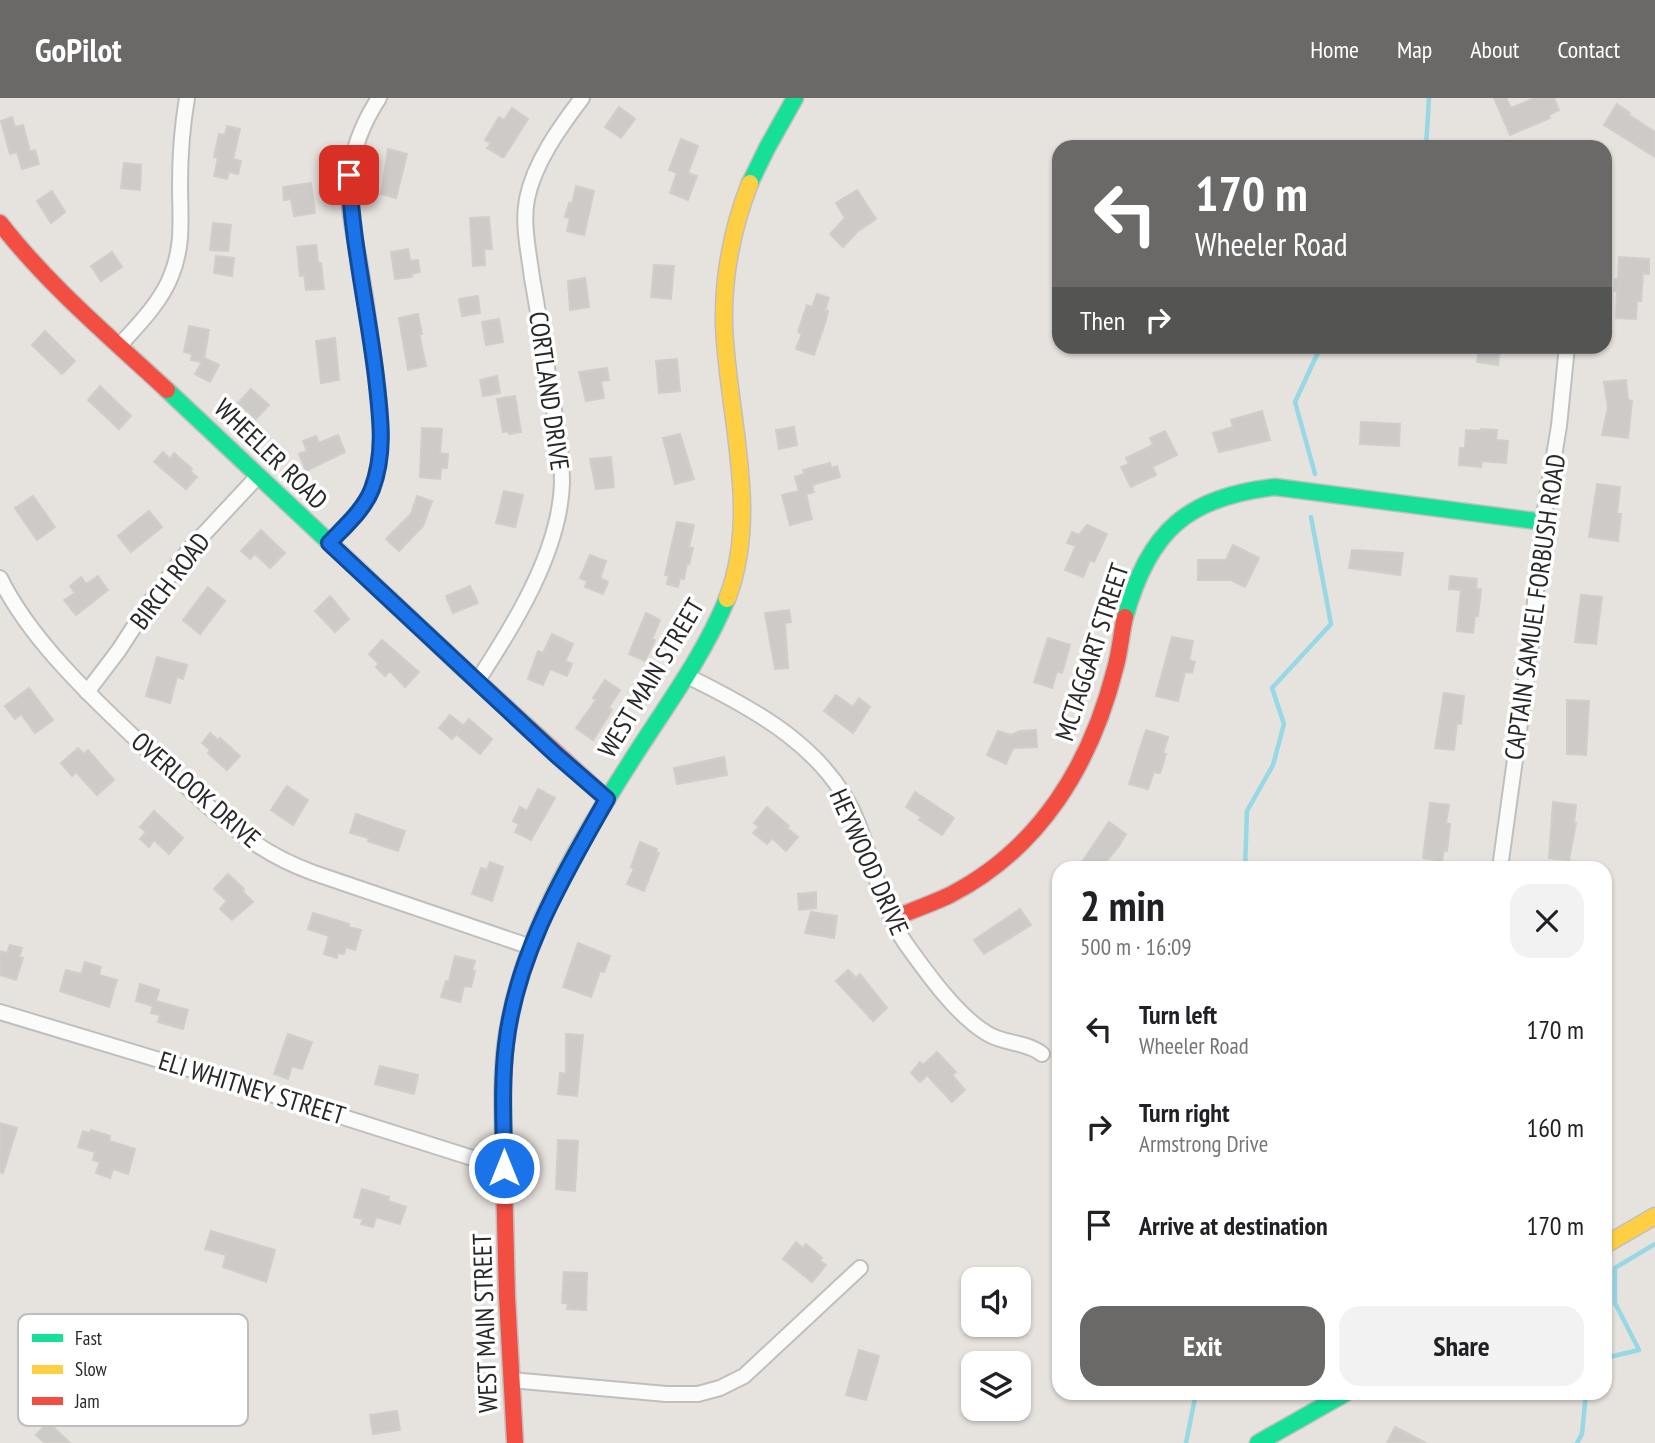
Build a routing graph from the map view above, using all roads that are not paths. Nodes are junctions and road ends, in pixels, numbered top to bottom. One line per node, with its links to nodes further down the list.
1 (187, 98): 6 (street)
2 (379, 98): 10 (street)
3 (582, 98): 13 (street, CORTLAND DRIVE)
4 (795, 98): 12 (street, WEST MAIN STREET)
5 (0, 223): 6 (street, WHEELER ROAD)
6 (120, 345): 8 (street, WHEELER ROAD)
7 (1566, 354): 9 (street, CAPTAIN SAMUEL FORBUSH ROAD)
8 (258, 475): 10 (street, WHEELER ROAD); 14 (street, BIRCH ROAD)
9 (1543, 522): 16 (street, CAPTAIN SAMUEL FORBUSH ROAD); 17 (street, MCTAGGART STREET)
10 (329, 543): 13 (street, WHEELER ROAD)
11 (0, 578): 14 (street, OVERLOOK DRIVE)
12 (687, 676): 15 (street, WEST MAIN STREET); 17 (street, HEYWOOD DRIVE)
13 (478, 680): 15 (street, WHEELER ROAD)
14 (87, 692): 18 (street, OVERLOOK DRIVE)
15 (607, 799): 18 (street, WEST MAIN STREET)
16 (1501, 861)
17 (891, 919): 20 (street, HEYWOOD DRIVE)
18 (530, 947): 21 (street, WEST MAIN STREET)
19 (0, 1012): 21 (street, ELI WHITNEY STREET)
20 (1042, 1054)
21 (504, 1168): 25 (street, WEST MAIN STREET)
22 (1655, 1216): 23 (street)
23 (1612, 1241)
24 (860, 1268): 25 (street)
25 (511, 1380): 27 (street, WEST MAIN STREET)
26 (1334, 1400): 28 (street)
27 (515, 1443)
28 (1258, 1443)

